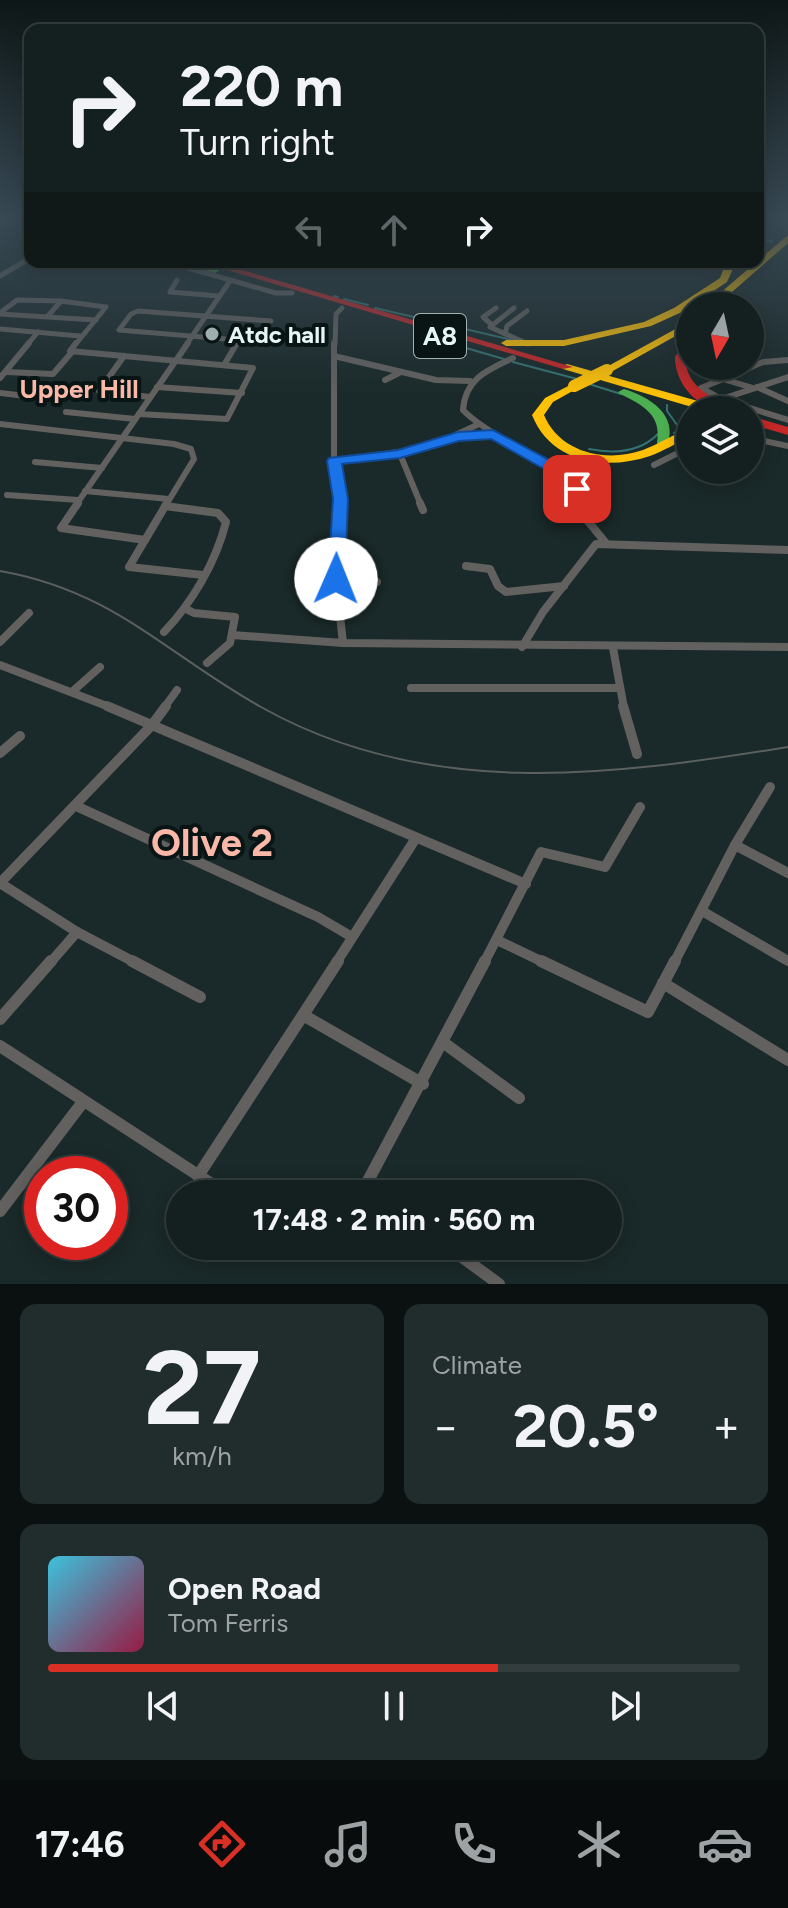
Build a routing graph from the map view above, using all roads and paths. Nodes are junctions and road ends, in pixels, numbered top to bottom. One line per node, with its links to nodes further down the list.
1 (216, 277): 9 (street)
2 (238, 277): 15 (highway, A8)
3 (256, 277): 33 (highway, A8)
4 (725, 277): 8 (highway)
5 (740, 277): 12 (highway)
6 (747, 277): 10 (highway)
7 (177, 280): 16 (street)
8 (724, 280): 11 (highway); 39 (highway)
9 (230, 281): 15 (street); 16 (street)
10 (740, 287): 13 (highway); 14 (highway)
11 (718, 292)
12 (724, 292)
13 (734, 292)
14 (737, 292)
15 (292, 293): 18 (highway, A8)
16 (219, 296): 26 (street)
17 (61, 301): 23 (street); 24 (street); 27 (street)
18 (342, 308): 42 (street); 43 (highway, A8)
19 (496, 308): 29 (street)
20 (514, 308): 22 (street)
21 (527, 311): 25 (street)
22 (508, 313): 25 (street); 29 (street)
23 (0, 314): 24 (street)
24 (45, 316): 27 (street); 31 (street)
25 (519, 316): 34 (street)
26 (205, 317): 28 (street); 36 (street); 36 (street)
27 (96, 320): 35 (street)
28 (271, 321)
29 (491, 324): 34 (street)
30 (0, 329): 31 (street)
31 (34, 332): 35 (street); 48 (street)
32 (676, 332): 86 (highway, bridge)
33 (453, 334): 39 (highway); 62 (highway, A8)
34 (505, 334): 39 (street)
35 (80, 336): 40 (street)
36 (191, 338): 37 (street); 44 (street)
37 (238, 341): 38 (street); 47 (street)
38 (273, 343)
39 (528, 344)
40 (72, 352): 41 (street); 48 (street)
41 (124, 356): 44 (street); 66 (street)
42 (334, 356): 49 (street); 87 (street)
43 (513, 358): 56 (street); 59 (highway, A8)
44 (174, 360): 47 (street); 57 (street)
45 (788, 360): 46 (street)
46 (764, 361)
47 (224, 365): 61 (street)
48 (7, 372): 51 (street)
49 (399, 373): 52 (street); 56 (street)
50 (788, 377): 58 (street)
51 (0, 378)
52 (385, 380)
53 (685, 380): 63 (highway)
54 (720, 380): 64 (street)
55 (727, 380): 58 (street)
56 (470, 381): 77 (street)
57 (157, 387): 61 (street); 66 (street)
58 (755, 387): 65 (street); 68 (street)
59 (616, 388): 69 (highway, A8); 86 (highway)
60 (0, 393): 67 (street)
61 (242, 393): 74 (street)
62 (684, 396)
63 (701, 396)
64 (710, 396)
65 (739, 396)
66 (150, 397): 74 (street)
67 (43, 398)
68 (788, 401)
69 (676, 405)
70 (788, 410): 73 (street)
71 (66, 412): 74 (street)
72 (764, 413): 73 (street)
73 (774, 415): 75 (street)
74 (137, 416): 83 (street)
75 (788, 420)
76 (0, 424): 83 (street)
77 (477, 425): 80 (street); 81 (street)
78 (764, 427): 82 (highway)
79 (764, 432): 82 (highway)
80 (493, 434): 81 (street); 101 (street)
81 (458, 436): 88 (street)
82 (785, 437): 85 (street)
83 (120, 438): 94 (street); 98 (street)
84 (676, 438): 86 (highway)
85 (764, 438)
86 (663, 443)
87 (334, 451): 90 (street); 91 (street)
88 (400, 454): 90 (street); 99 (street)
89 (676, 454): 93 (street)
90 (350, 459): 91 (street)
91 (334, 461): 104 (street)
92 (35, 462): 94 (street)
93 (654, 465)
94 (102, 468): 95 (street)
95 (85, 491): 97 (street); 98 (street)
96 (7, 495): 97 (street)
97 (78, 500): 100 (street)
98 (167, 503): 100 (street); 105 (street)
99 (423, 510)
100 (145, 540): 105 (street)
101 (605, 542): 102 (street); 107 (street)
102 (788, 550)
103 (466, 566): 107 (street)
104 (336, 571): 106 (street); 113 (street)
105 (203, 575): 108 (street)
106 (377, 582)
107 (564, 586): 114 (street)
108 (186, 609): 110 (street); 111 (street)
109 (29, 613): 112 (street)
110 (164, 632)
111 (232, 635): 113 (street); 117 (street)
112 (0, 642)
113 (343, 643): 114 (street)
114 (522, 647): 116 (street)
115 (788, 647): 116 (street)
116 (613, 648): 121 (street)
117 (207, 663)
118 (0, 665): 123 (street)
119 (100, 667): 123 (street)
120 (411, 688): 121 (street)
121 (618, 688): 127 (street)
122 (177, 690): 124 (street)
123 (73, 691): 124 (street)
124 (152, 725): 129 (street); 131 (street)
125 (20, 736): 126 (street)
126 (0, 753)
127 (637, 754)
128 (770, 787): 132 (street)
129 (76, 806): 136 (street); 137 (street)
130 (640, 807): 134 (street)
131 (416, 838): 134 (street); 137 (street)
132 (735, 845): 133 (street); 135 (street)
133 (788, 873)
134 (526, 884): 138 (street)
135 (702, 911): 139 (street); 140 (street)
136 (77, 932): 141 (street); 143 (street)
137 (352, 937): 142 (street)
138 (497, 940): 140 (street); 144 (street)
139 (788, 961)
140 (663, 983): 146 (street)
141 (200, 997)
142 (303, 1015): 147 (street); 150 (street)
143 (0, 1019)
144 (444, 1043): 147 (street); 148 (street)
145 (0, 1046): 149 (street)
146 (788, 1060)
147 (423, 1084): 152 (street)
148 (519, 1098)
149 (83, 1102): 150 (street); 153 (street)
150 (198, 1176): 151 (street)
151 (204, 1180)
152 (371, 1180)
153 (0, 1211)
154 (466, 1260): 155 (street)
155 (499, 1284)

